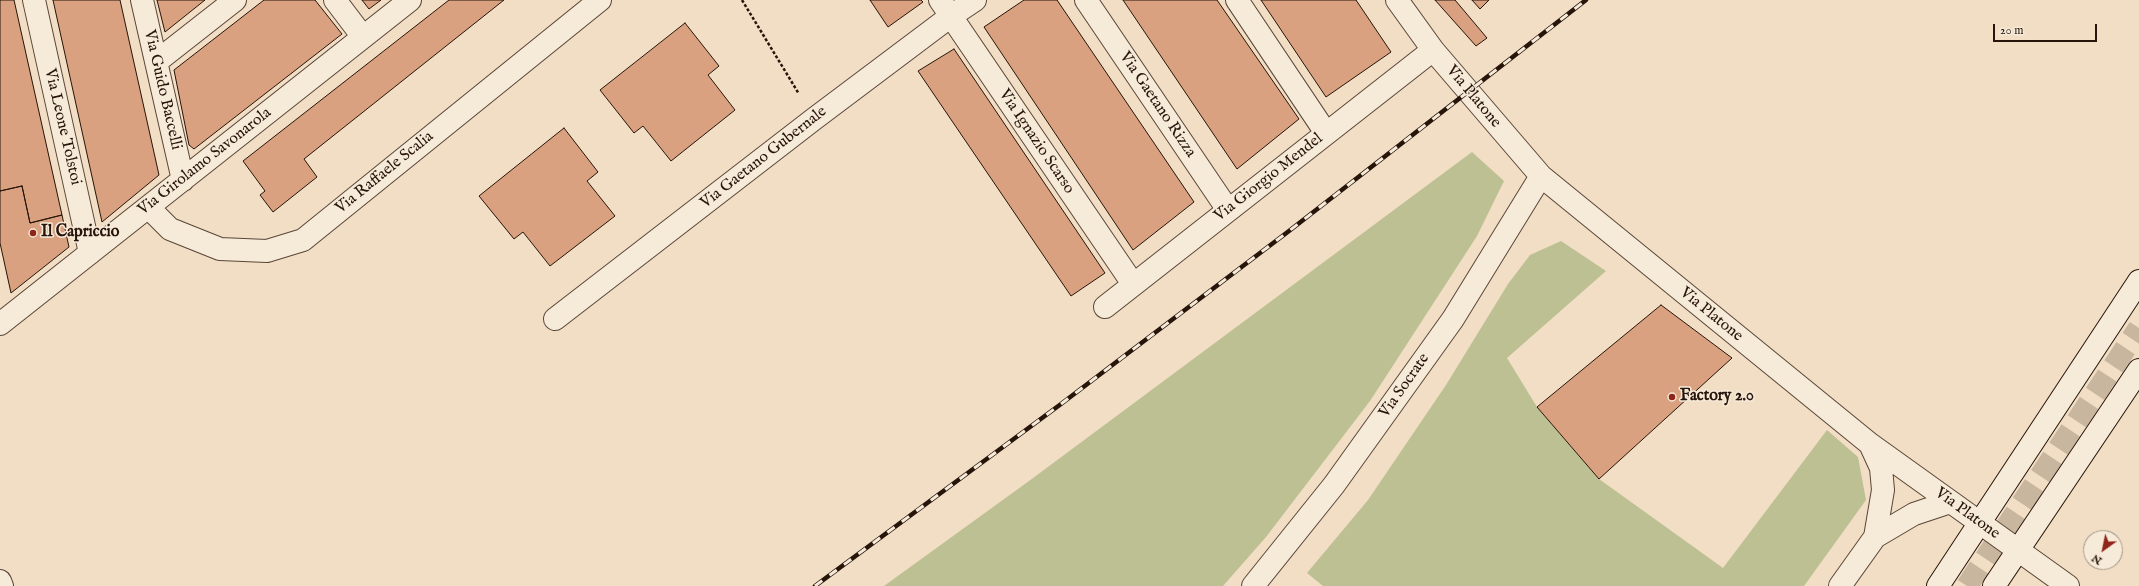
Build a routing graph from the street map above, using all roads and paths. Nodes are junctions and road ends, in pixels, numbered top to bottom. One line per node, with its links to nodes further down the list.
1 (34, 0): 22 (street, Via Leone Tolstoi)
2 (142, 0): 15 (street, Via Guido Baccelli)
3 (235, 0): 15 (street)
4 (335, 0): 13 (street)
5 (410, 0): 13 (street, Via Girolamo Savonarola)
6 (600, 0): 20 (street, Via Raffaele Scalia)
7 (742, 0): 16 (path)
8 (975, 0): 12 (street, Via Gaetano Gubernale)
9 (1086, 0): 21 (street, Via Gaetano Rizza)
10 (1237, 0): 17 (street)
11 (1397, 0): 14 (street, Via Platone)
12 (945, 8): 16 (street, Via Gaetano Gubernale); 24 (street, Via Ignazio Scarso)
13 (363, 37): 19 (street, Via Girolamo Savonarola)
14 (1433, 50): 17 (street, Via Giorgio Mendel); 18 (street, Via Platone)
15 (156, 62): 19 (street, Via Guido Baccelli)
16 (814, 119): 26 (street, Via Gaetano Gubernale)
17 (1326, 133): 21 (street, Via Giorgio Mendel)
18 (1541, 176): 29 (street, Via Platone); 36 (street, Via Socrate)
19 (183, 180): 20 (street, Via Girolamo Savonarola)
20 (148, 207): 22 (street, Via Girolamo Savonarola)
21 (1228, 210): 24 (street, Via Giorgio Mendel)
22 (90, 253): 27 (street, Via Girolamo Savonarola)
23 (2139, 281): 31 (street)
24 (1133, 284): 25 (street, Via Giorgio Mendel)
25 (1105, 307)
26 (555, 320)
27 (0, 324)
28 (2139, 370): 33 (street)
29 (1870, 444): 30 (street, Via Platone); 32 (street)
30 (1950, 502): 31 (street, Via Platone); 32 (street)
31 (1981, 523): 33 (street, Via Platone); 38 (street)
32 (1875, 537): 37 (street)
33 (2018, 552): 39 (street); 40 (street, Via Platone)
34 (0, 581): 35 (street)
35 (2, 586)
36 (1253, 586)
37 (1840, 586)
38 (1938, 586)
39 (1994, 586)
40 (2068, 586)

